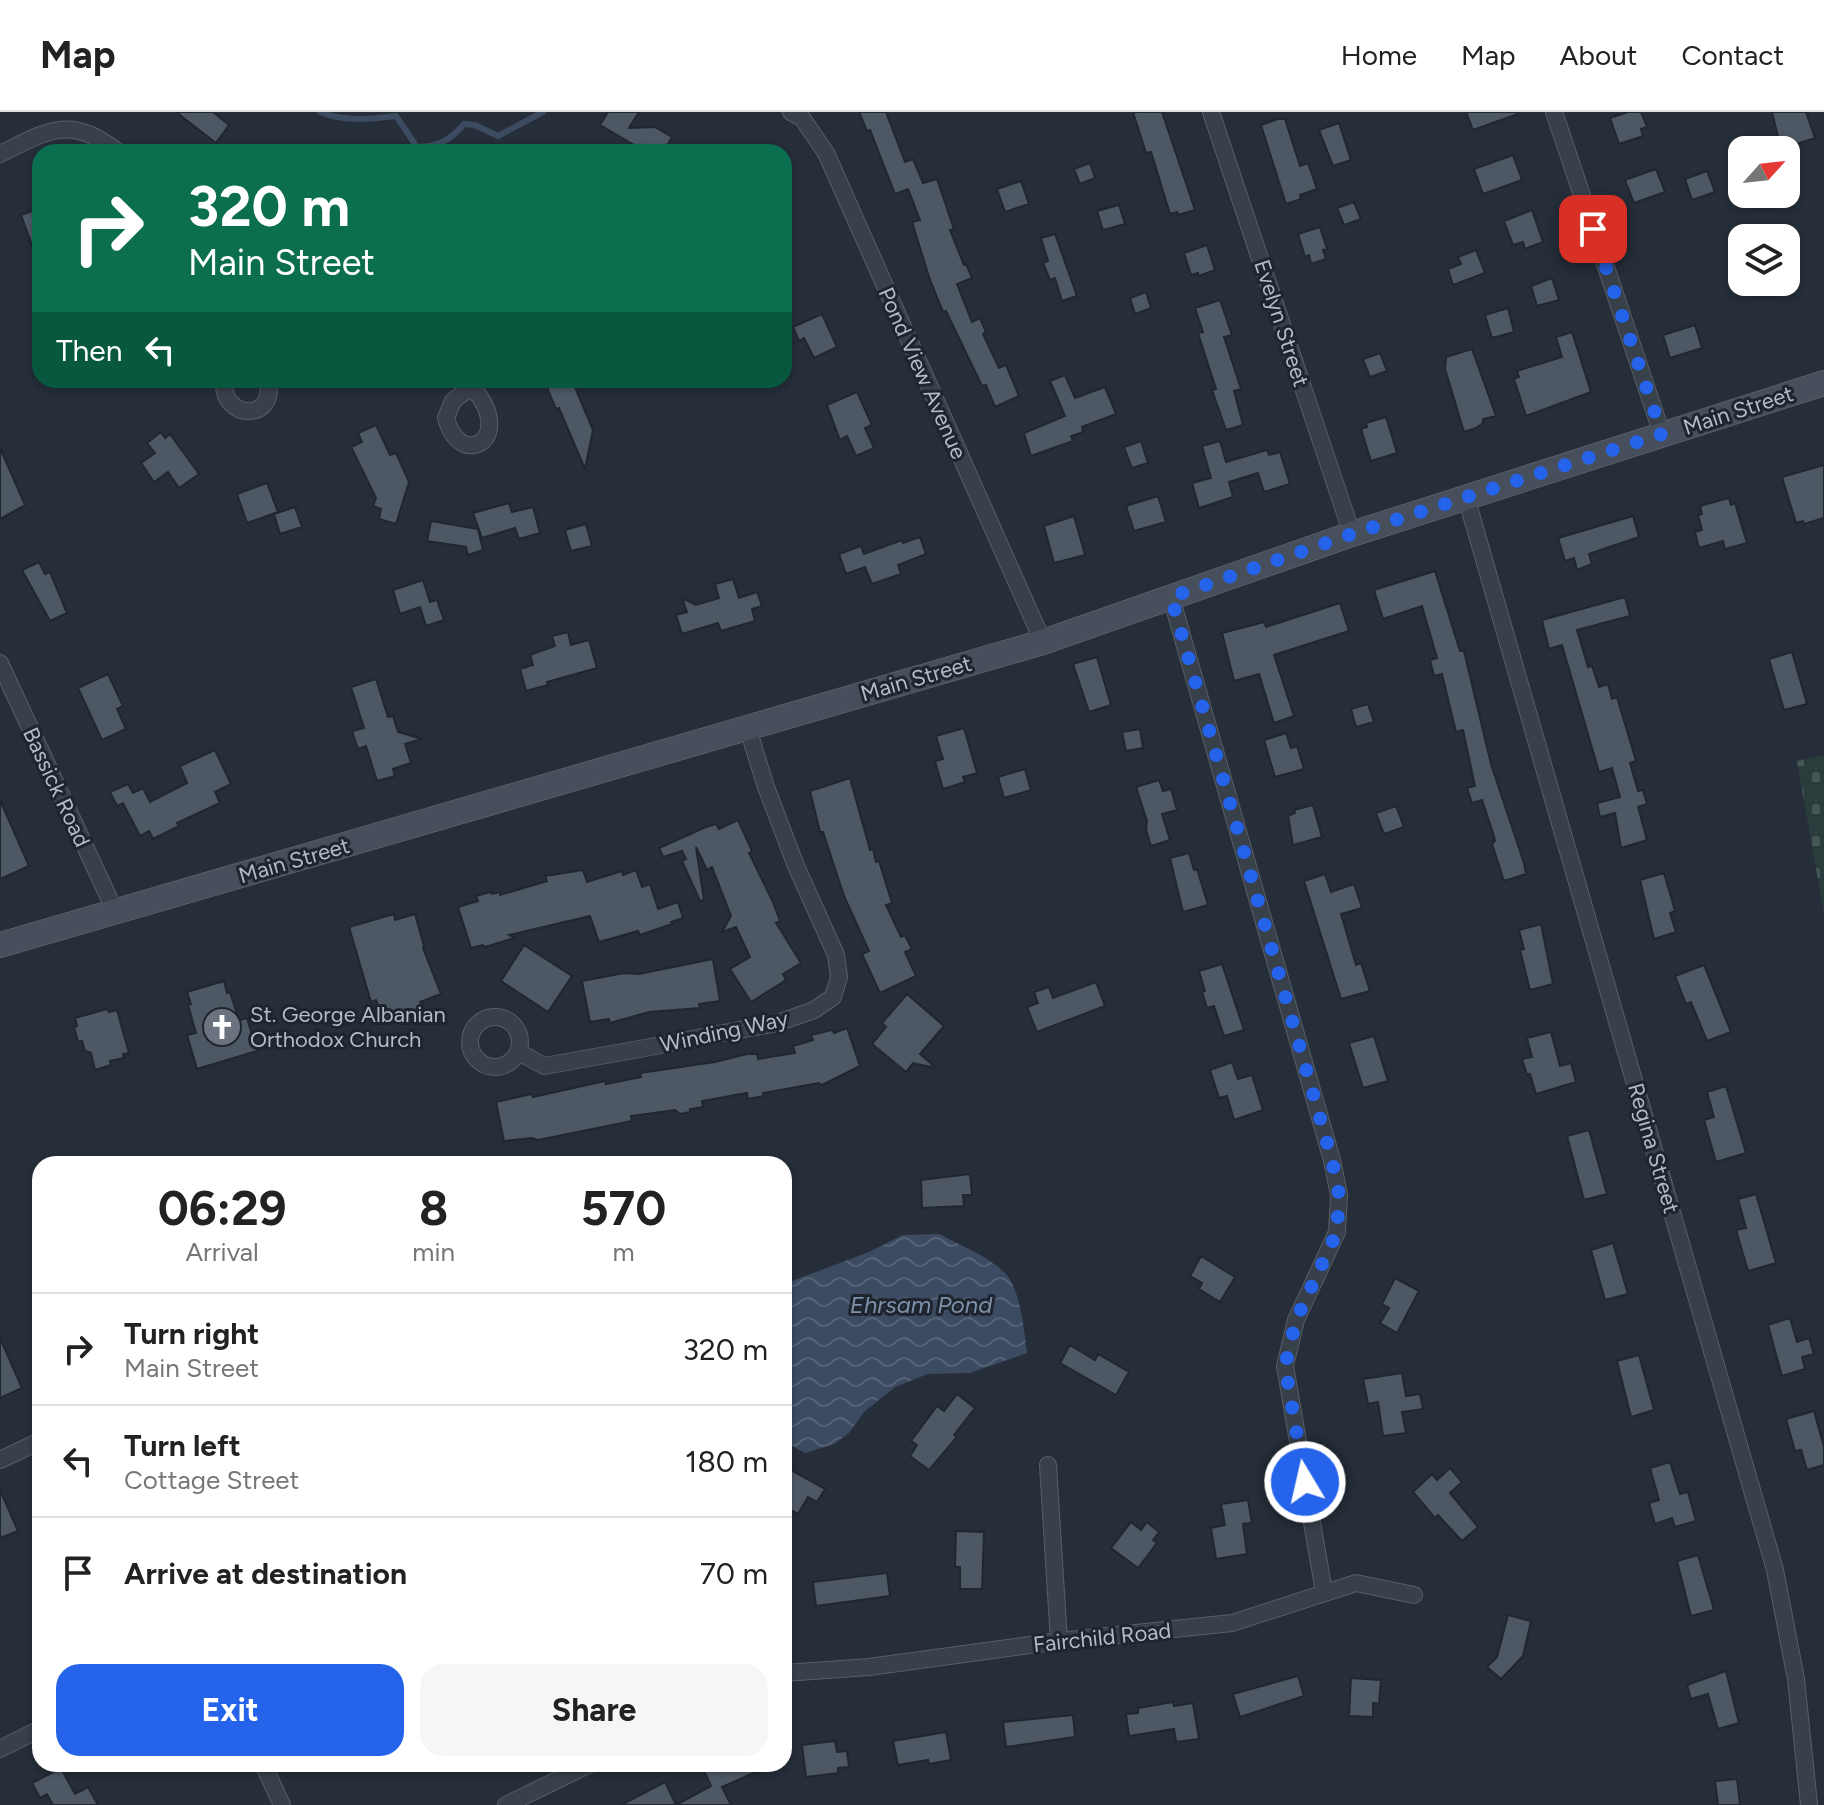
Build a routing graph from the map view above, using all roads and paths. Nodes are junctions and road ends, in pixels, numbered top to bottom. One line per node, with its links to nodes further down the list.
1 (791, 112): 13 (street, Pond View Avenue)
2 (1211, 112): 11 (street, Evelyn Street)
3 (1554, 112): 9 (street)
4 (107, 144): 5 (street)
5 (0, 154)
6 (1824, 383): 9 (main road, Main Street)
7 (223, 388): 8 (street)
8 (267, 388)
9 (1662, 434): 10 (main road, Main Street)
10 (1466, 497): 11 (main road, Main Street); 32 (street, Regina Street)
11 (1352, 534): 12 (main road, Main Street)
12 (1171, 597): 13 (main road, Main Street); 22 (street)
13 (1043, 642): 15 (main road, Main Street)
14 (0, 663): 16 (street, Bassick Road)
15 (747, 726): 16 (main road, Main Street); 18 (street, Winding Way)
16 (115, 911): 17 (main road, Main Street)
17 (0, 945)
18 (519, 1052)
19 (32, 1445): 20 (street)
20 (0, 1460)
21 (1048, 1465): 24 (street)
22 (1324, 1592): 23 (street, Fairchild Road); 24 (street, Fairchild Road)
23 (1414, 1595)
24 (1059, 1641): 25 (street, Fairchild Road)
25 (792, 1672)
26 (32, 1733): 27 (street)
27 (0, 1749)
28 (267, 1772): 30 (street)
29 (574, 1772): 31 (street)
30 (282, 1805)
31 (506, 1805)
32 (1809, 1805)

